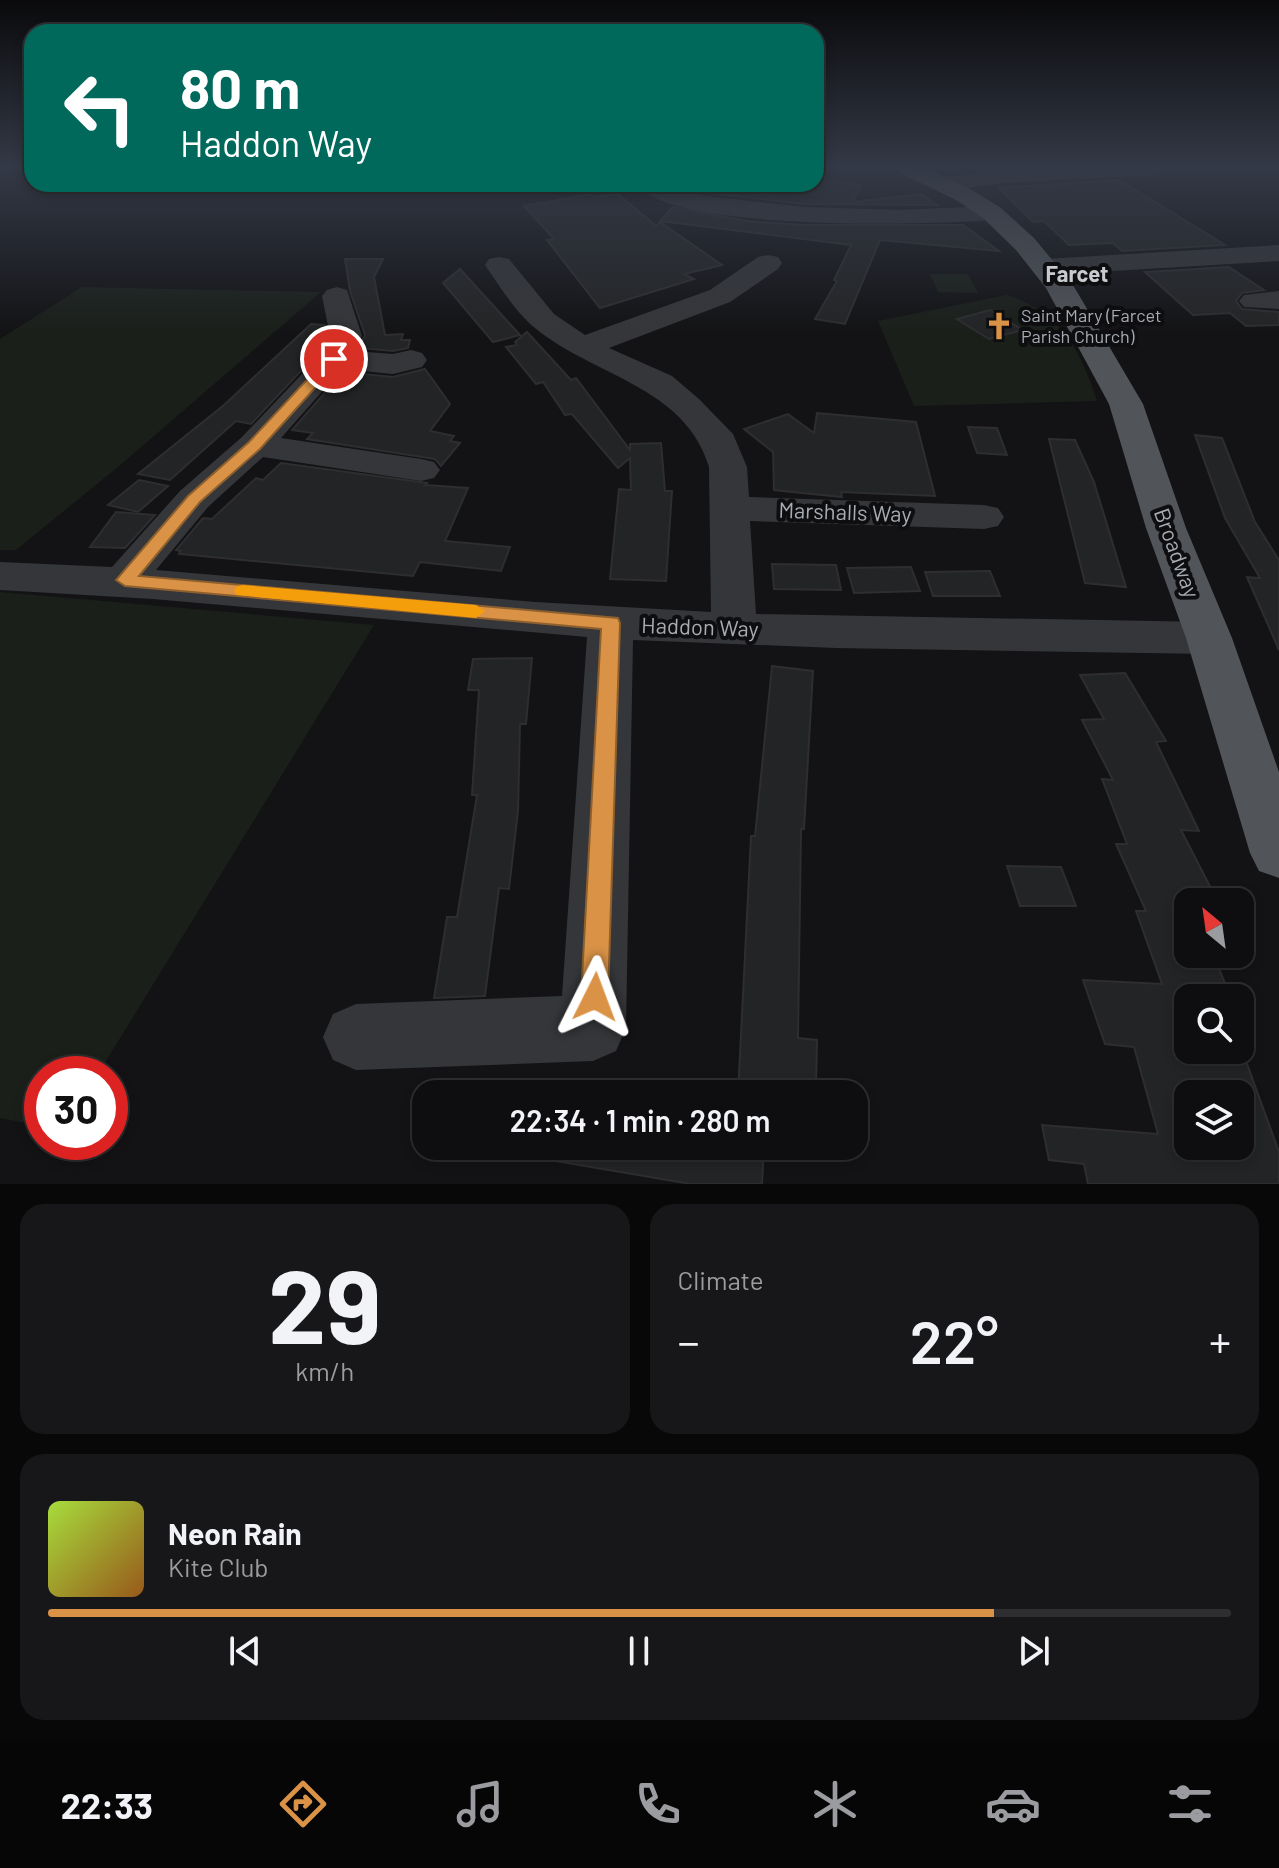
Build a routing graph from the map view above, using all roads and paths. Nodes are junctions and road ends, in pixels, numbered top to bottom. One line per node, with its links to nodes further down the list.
1 (1004, 223): 5 (main road, Broadway)
2 (1266, 254): 5 (street); 6 (street)
3 (768, 263): 8 (street)
4 (499, 265): 8 (street)
5 (1045, 267): 19 (main road, Broadway)
6 (1279, 273)
7 (334, 303): 9 (street)
8 (582, 347): 13 (street)
9 (334, 359): 10 (street); 11 (street)
10 (411, 360)
11 (255, 445): 12 (street); 16 (street)
12 (403, 462)
13 (729, 508): 14 (street, Marshalls Way); 18 (street)
14 (966, 510)
15 (0, 576): 16 (street, Haddon Way)
16 (125, 580): 17 (street, Haddon Way)
17 (611, 623): 18 (street, Haddon Way); 21 (street)
18 (734, 629): 19 (street, Haddon Way)
19 (1209, 638): 20 (main road, Broadway)
20 (1279, 853)
21 (356, 1037)

